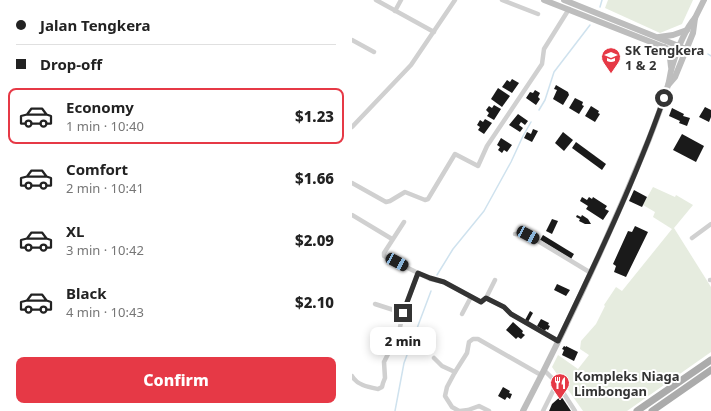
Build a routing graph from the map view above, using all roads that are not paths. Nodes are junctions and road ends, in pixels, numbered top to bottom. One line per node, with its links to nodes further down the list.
1 (376, 0): 9 (street)
2 (401, 0): 9 (street)
3 (455, 0): 13 (street)
4 (502, 0): 10 (street)
5 (544, 0): 8 (main road)
6 (564, 0): 14 (main road)
7 (704, 0): 11 (main road)
8 (569, 9): 16 (main road); 23 (street)
9 (395, 11): 13 (street)
10 (538, 14)
11 (695, 18): 12 (main road); 19 (main road)
12 (687, 30): 14 (main road); 17 (main road)
13 (434, 32): 22 (street)
14 (657, 37): 17 (main road)
15 (352, 40): 18 (street)
16 (664, 47): 17 (main road); 20 (main road)
17 (679, 49): 19 (main road); 20 (main road)
18 (374, 52)
19 (685, 52): 21 (main road)
20 (671, 68): 21 (main road)
21 (669, 84): 31 (main road)
22 (352, 127)
23 (352, 183)
24 (352, 215): 29 (street)
25 (404, 222): 29 (street)
26 (711, 224): 28 (street)
27 (515, 234): 31 (street)
28 (692, 238)
29 (392, 239): 30 (street)
30 (418, 273): 33 (street); 36 (street)
31 (591, 273): 38 (main road)
32 (495, 280): 34 (street)
33 (471, 297): 34 (street); 37 (street)
34 (486, 298): 38 (street)
35 (375, 304): 36 (street)
36 (403, 313): 44 (street)
37 (462, 314)
38 (558, 341): 43 (main road)
39 (434, 358): 42 (street)
40 (711, 360): 51 (main road)
41 (711, 370): 52 (main road)
42 (455, 372): 43 (street); 46 (street)
43 (543, 373): 45 (street); 48 (main road)
44 (352, 376)
45 (557, 383): 49 (street); 50 (street)
46 (460, 411): 47 (street)
47 (489, 411)
48 (523, 411)
49 (543, 411)
50 (575, 411)
51 (638, 411)
52 (652, 411)

